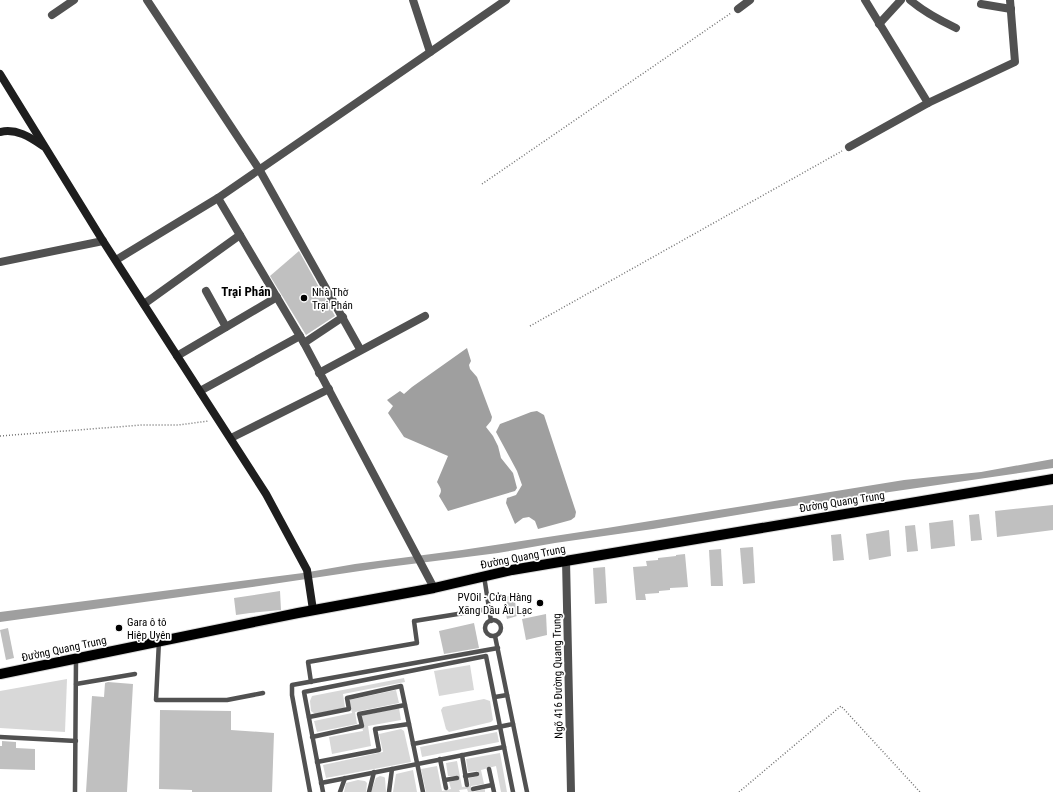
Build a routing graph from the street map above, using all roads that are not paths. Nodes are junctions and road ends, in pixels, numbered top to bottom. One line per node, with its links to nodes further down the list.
1 (74, 0): 13 (street)
2 (148, 0): 22 (street)
3 (412, 0): 16 (street)
4 (506, 0): 16 (street)
5 (750, 0): 11 (street)
6 (865, 0): 14 (street)
7 (901, 0): 14 (street)
8 (910, 0): 15 (street)
9 (1010, 0): 12 (street)
10 (981, 4): 12 (street)
11 (738, 9)
12 (1011, 9): 18 (street)
13 (52, 15)
14 (879, 24): 18 (street)
15 (956, 28)
16 (428, 53): 22 (street)
17 (0, 74): 21 (main road)
18 (928, 103): 20 (street)
19 (0, 132): 21 (main road)
20 (849, 147)
21 (46, 148): 25 (main road)
22 (259, 169): 23 (street); 32 (street)
23 (218, 198): 24 (street); 26 (street)
24 (240, 235): 29 (street); 30 (street)
25 (103, 241): 26 (main road); 27 (street)
26 (116, 260): 30 (main road)
27 (0, 262)
28 (206, 291): 33 (street)
29 (277, 297): 33 (street); 34 (street)
30 (144, 304): 36 (main road)
31 (425, 316): 35 (street)
32 (343, 317): 34 (street); 35 (street)
33 (226, 327): 36 (street)
34 (302, 340): 37 (street); 39 (street)
35 (360, 349): 37 (street)
36 (177, 356): 39 (main road)
37 (319, 373): 38 (street)
38 (328, 388): 40 (street); 44 (street)
39 (200, 391): 40 (main road)
40 (231, 438): 46 (main road)
41 (1053, 479): 42 (main road, Đường Quang Trung)
42 (566, 560): 43 (main road, Đường Quang Trung); 96 (street, Ngõ 416 Đường Quang Trung)
43 (484, 576): 44 (main road, Đường Quang Trung); 45 (lane)
44 (434, 588): 46 (main road, Đường Quang Trung)
45 (489, 609): 47 (lane); 54 (lane)
46 (313, 610): 49 (main road, Đường Quang Trung)
47 (491, 621): 48 (lane); 48 (lane)
48 (495, 636): 50 (lane)
49 (159, 641): 51 (main road, Đường Quang Trung); 56 (lane)
50 (498, 648): 54 (lane); 57 (lane)
51 (76, 658): 52 (main road, Đường Quang Trung); 55 (lane)
52 (0, 674)
53 (135, 674): 55 (lane)
54 (311, 682): 87 (lane)
55 (76, 684): 66 (lane)
56 (263, 693)
57 (507, 695): 58 (lane); 62 (lane)
58 (495, 697): 60 (lane); 63 (lane)
59 (405, 705): 60 (lane); 61 (lane); 65 (lane)
60 (309, 717): 65 (lane)
61 (409, 724): 67 (lane); 71 (lane)
62 (513, 724): 63 (lane); 95 (lane)
63 (500, 727): 67 (lane); 68 (lane)
64 (0, 737): 66 (lane)
65 (312, 737): 71 (lane)
66 (76, 741): 86 (lane)
67 (413, 744): 72 (lane)
68 (504, 747): 69 (lane); 94 (lane)
69 (462, 755): 70 (lane); 77 (lane)
70 (440, 759): 72 (lane); 80 (lane)
71 (317, 762): 81 (lane)
72 (417, 764): 73 (lane); 92 (lane)
73 (392, 769): 75 (lane); 91 (lane)
74 (490, 769): 83 (lane)
75 (374, 772): 78 (lane); 90 (lane)
76 (477, 774): 77 (lane)
77 (465, 776): 82 (lane)
78 (345, 778): 81 (lane); 89 (lane)
79 (457, 778): 80 (lane)
80 (445, 780): 84 (lane)
81 (321, 783): 88 (lane)
82 (467, 785)
83 (492, 785): 85 (lane); 93 (lane)
84 (446, 788)
85 (473, 790)
86 (75, 792)
87 (310, 792)
88 (323, 792)
89 (340, 792)
90 (369, 792)
91 (389, 792)
92 (423, 792)
93 (494, 792)
94 (513, 792)
95 (527, 792)
96 (571, 792)

